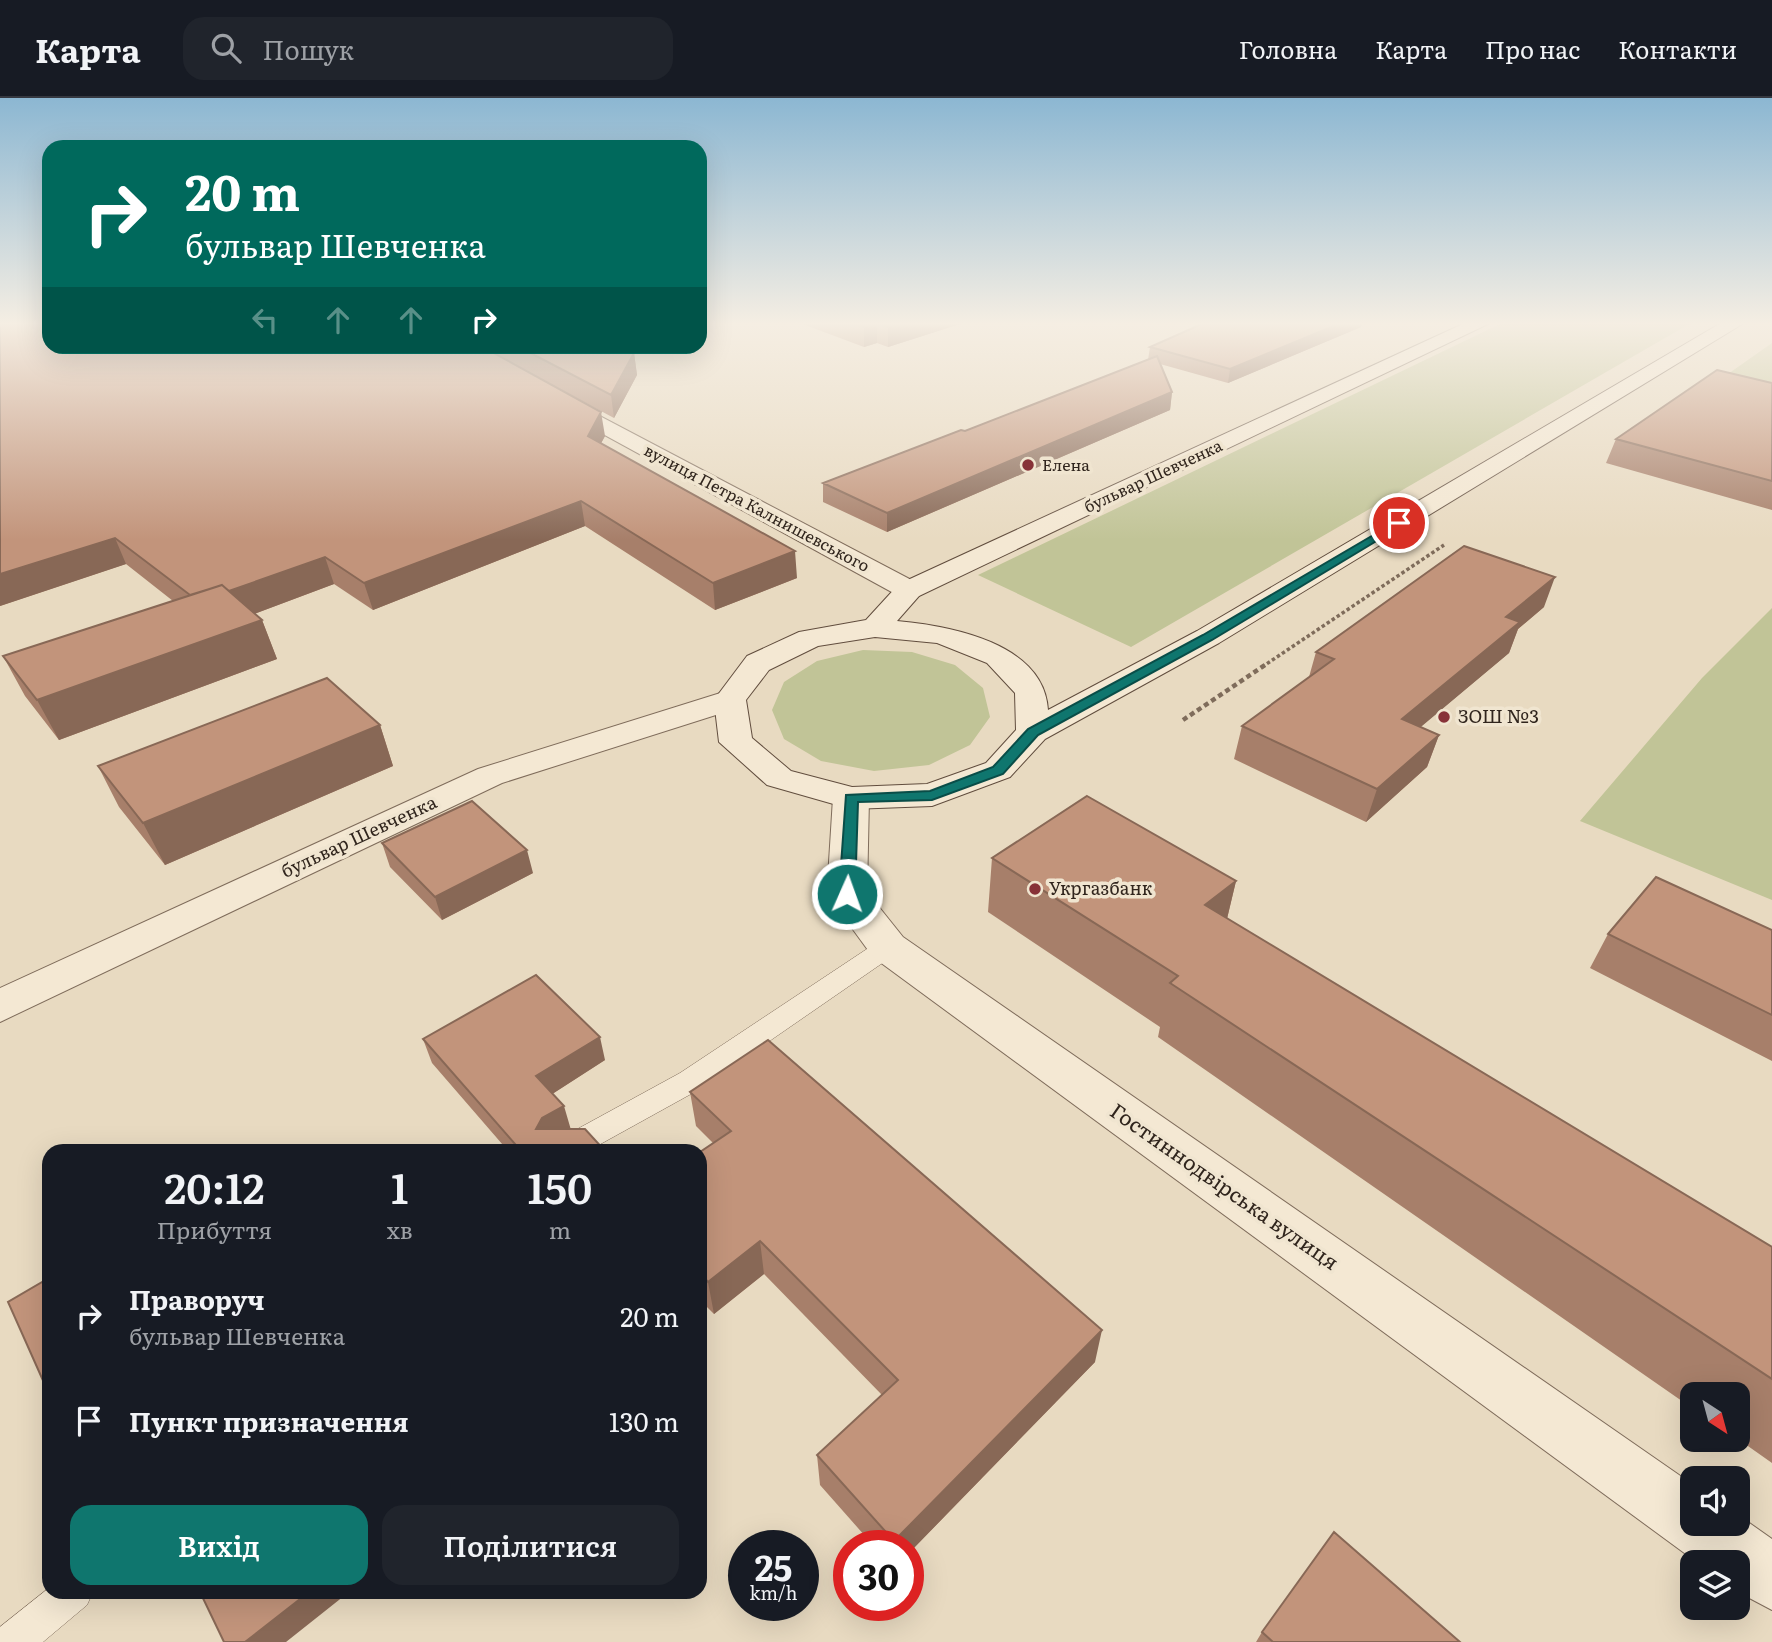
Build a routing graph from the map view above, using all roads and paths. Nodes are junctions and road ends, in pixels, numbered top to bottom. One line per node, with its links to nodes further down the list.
1 (548, 395): 4 (main road, вулиця Петра Калнишевського)
2 (1327, 395): 4 (main road, бульвар Шевченка)
3 (1614, 395): 7 (main road)
4 (909, 590): 5 (main road, бульвар Шевченка)
5 (875, 628): 6 (main road); 7 (main road)
6 (730, 700): 8 (main road); 10 (main road, бульвар Шевченка)
7 (1033, 732): 8 (main road)
8 (851, 798): 9 (main road, Гостиннодвірська вулиця)
9 (888, 947): 11 (lane); 12 (main road, Гостиннодвірська вулиця)
10 (0, 1006)
11 (575, 1144)
12 (1680, 1512)
13 (1714, 1536): 14 (main road)
14 (1772, 1578)
15 (65, 1599): 16 (lane)
16 (13, 1642)

